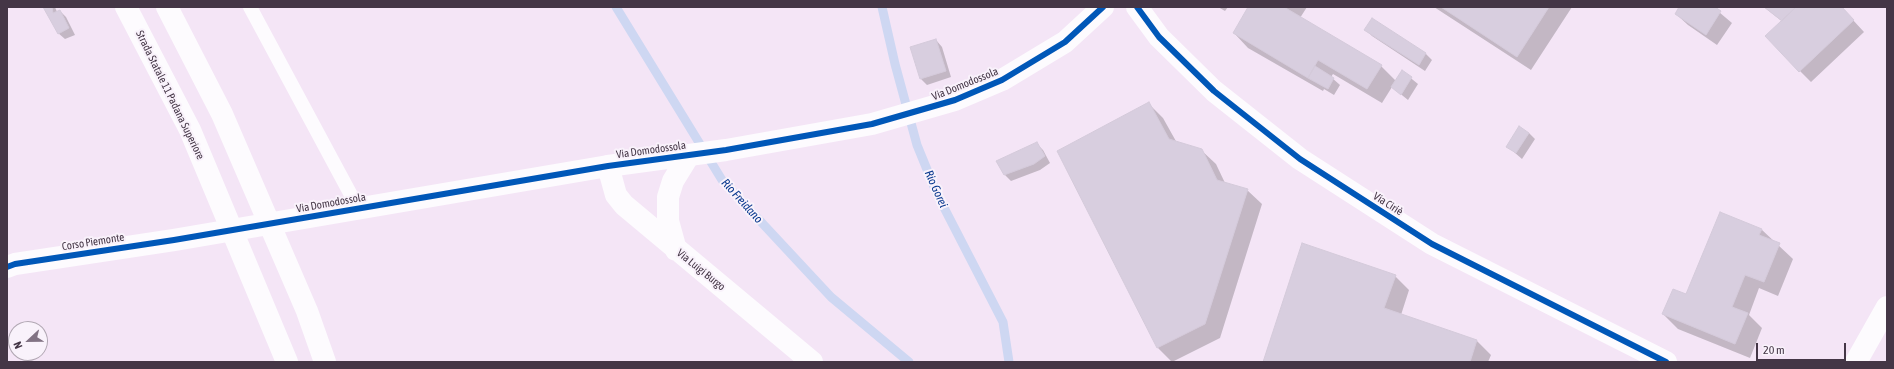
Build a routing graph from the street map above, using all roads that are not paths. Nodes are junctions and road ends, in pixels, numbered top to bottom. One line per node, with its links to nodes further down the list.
1 (126, 7): 13 (main road, Strada Statale 11 Padana Superiore)
2 (167, 7): 14 (main road)
3 (250, 7): 8 (lane)
4 (1103, 7): 6 (main road, Via Domodossola)
5 (1137, 7): 16 (main road, Via Ciriè)
6 (692, 154): 7 (main road, Via Domodossola); 10 (main road)
7 (608, 166): 8 (main road, Via Domodossola); 10 (main road, Via Luigi Burgo)
8 (358, 208): 9 (main road, Via Domodossola)
9 (174, 240): 11 (main road, Corso Piemonte)
10 (676, 250): 15 (main road, Via Luigi Burgo)
11 (10, 264)
12 (1887, 307): 17 (main road)
13 (287, 362)
14 (325, 362)
15 (812, 362)
16 (1666, 362)
17 (1856, 362)

